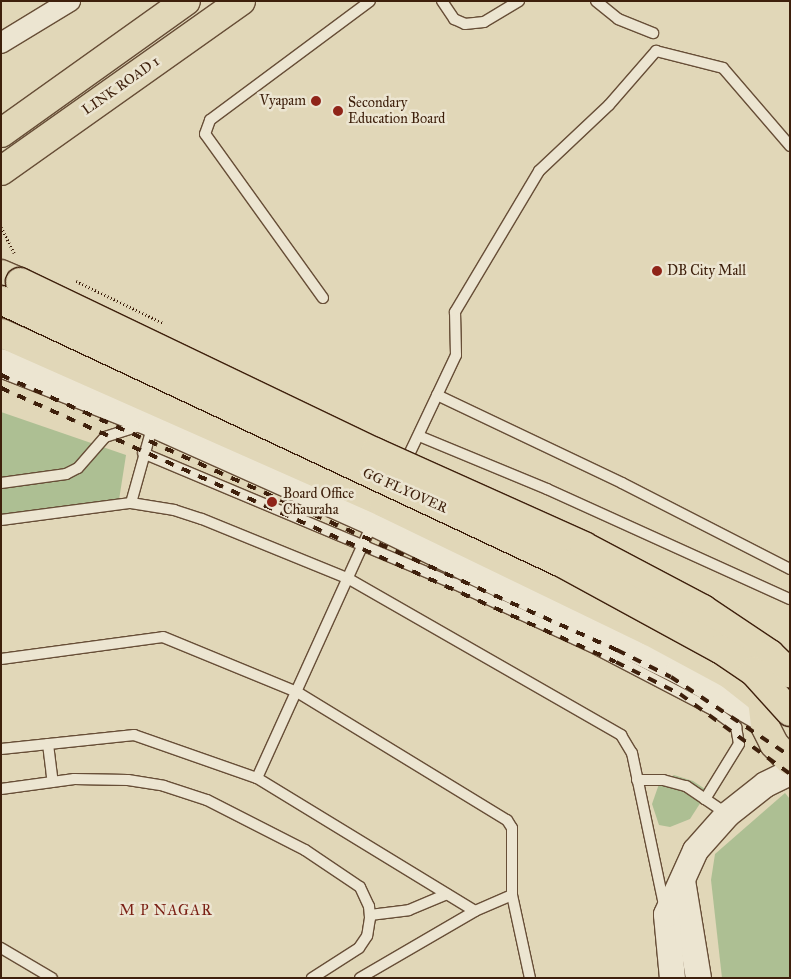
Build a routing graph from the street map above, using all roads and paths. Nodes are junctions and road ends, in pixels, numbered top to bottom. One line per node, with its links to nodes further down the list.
1 (70, 1): 9 (street)
2 (186, 1): 10 (main road)
3 (241, 1): 12 (main road, LINK ROAD 1)
4 (370, 1): 16 (lane)
5 (442, 1): 6 (lane)
6 (519, 1)
7 (596, 1): 8 (lane)
8 (653, 33)
9 (1, 43)
10 (1, 133)
11 (790, 146): 20 (lane)
12 (27, 153): 13 (main road, LINK ROAD 1); 14 (main road)
13 (1, 171)
14 (1, 179)
15 (1, 274): 33 (main road, GG FLYOVER, bridge)
16 (323, 298)
17 (1, 300): 35 (main road, GG FLYOVER, bridge)
18 (4, 328): 27 (main road)
19 (1, 363): 21 (main road)
20 (437, 395): 22 (lane); 28 (lane)
21 (154, 423): 23 (lane); 24 (lane); 27 (main road)
22 (419, 436): 27 (lane); 30 (lane)
23 (143, 453): 25 (lane); 27 (lane)
24 (1, 483)
25 (131, 503): 26 (lane); 29 (lane)
26 (1, 520)
27 (373, 523): 29 (lane); 35 (main road); 44 (lane)
28 (790, 569)
29 (349, 579): 34 (lane); 41 (lane)
30 (790, 599)
31 (1, 659): 34 (lane)
32 (790, 661): 35 (main road)
33 (790, 673)
34 (297, 692): 40 (lane); 48 (lane)
35 (772, 710): 38 (main road)
36 (48, 744): 37 (lane); 40 (lane); 42 (lane)
37 (1, 749)
38 (790, 761)
39 (790, 772): 45 (street)
40 (257, 778): 47 (lane)
41 (637, 780): 44 (lane); 50 (lane)
42 (53, 782): 43 (lane); 51 (lane)
43 (1, 789)
44 (705, 800): 45 (lane)
45 (727, 814): 46 (street)
46 (682, 880): 50 (street); 58 (street)
47 (447, 894): 49 (lane); 51 (lane)
48 (512, 895): 49 (lane); 56 (lane)
49 (475, 911): 55 (lane)
50 (666, 914): 57 (street)
51 (370, 915): 54 (lane)
52 (1, 948): 53 (lane)
53 (52, 978)
54 (312, 978)
55 (360, 978)
56 (530, 978)
57 (672, 978)
58 (698, 978)

